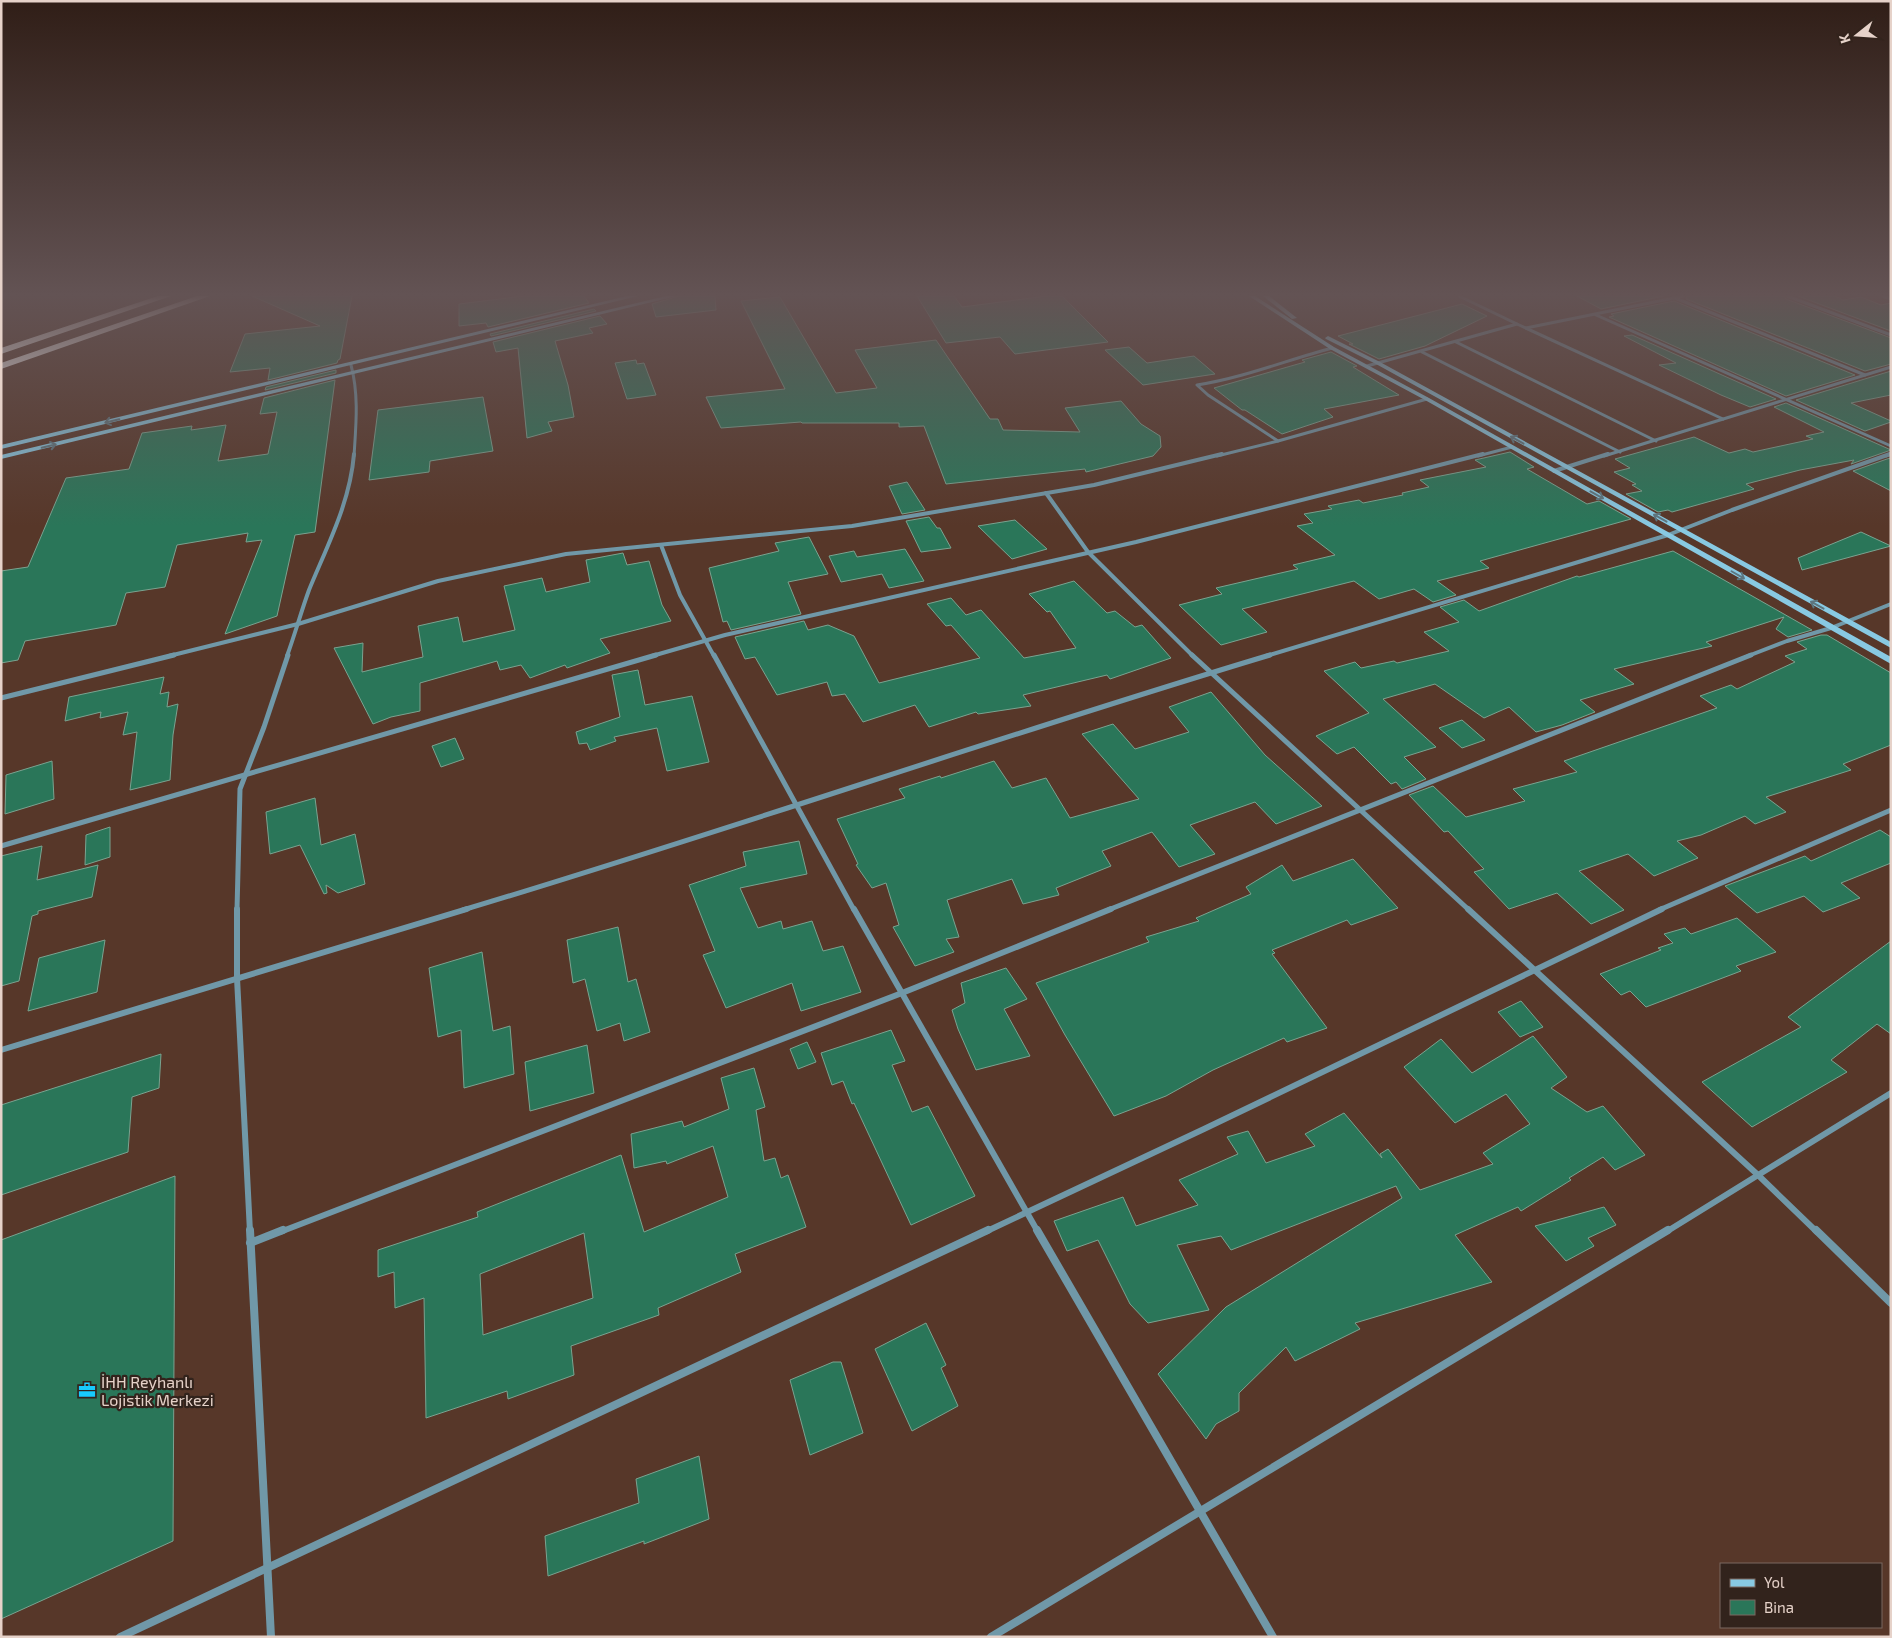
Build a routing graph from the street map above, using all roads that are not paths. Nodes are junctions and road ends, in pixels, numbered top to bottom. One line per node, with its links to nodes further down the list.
1 (319, 372): 20 (street, one-way to 20)
2 (360, 372): 12 (street)
3 (1248, 372): 17 (street)
4 (1379, 372): 14 (street)
5 (1395, 372): 25 (street, one-way to 5)
6 (1462, 372): 22 (street)
7 (1518, 372): 18 (street)
8 (1621, 372): 16 (street)
9 (1728, 372): 15 (street)
10 (1859, 372): 13 (street)
11 (1874, 372): 13 (street)
12 (354, 374): 24 (street, one-way to 12); 34 (street)
13 (1866, 375): 15 (street)
14 (1427, 399): 17 (street); 21 (street)
15 (1789, 399): 16 (street); 19 (street)
16 (1723, 420): 18 (street)
17 (1278, 440): 27 (street)
18 (1656, 440): 22 (street)
19 (1891, 446)
20 (1, 447)
21 (1512, 447): 26 (street); 31 (street)
22 (1620, 452): 25 (street)
23 (1891, 454): 28 (street)
24 (1, 457)
25 (1567, 467): 26 (street); 28 (street, one-way to 25)
26 (1554, 471): 29 (street, one-way to 29)
27 (1046, 493): 30 (street); 31 (street)
28 (1681, 530): 29 (street); 33 (street, one-way to 28)
29 (1668, 535): 35 (street, one-way to 35); 39 (street)
30 (661, 545): 34 (street); 36 (street)
31 (1088, 552): 36 (street); 39 (street)
32 (1891, 604): 33 (street)
33 (1846, 621): 35 (street); 37 (street)
34 (298, 624): 40 (street); 41 (street)
35 (1831, 628): 38 (street); 43 (street)
36 (706, 641): 41 (street); 42 (street)
37 (1891, 646)
38 (1891, 662)
39 (1210, 673): 42 (street); 43 (street)
40 (1, 698)
41 (245, 776): 45 (street); 47 (street)
42 (795, 805): 47 (street); 48 (street)
43 (1358, 809): 46 (street); 48 (street)
44 (1891, 810): 46 (street)
45 (1, 846)
46 (1533, 969): 51 (street); 52 (street)
47 (237, 978): 49 (street); 53 (street)
48 (902, 993): 52 (street); 53 (street)
49 (1, 1050)
50 (1891, 1093): 51 (street)
51 (1758, 1175): 54 (street); 55 (street)
52 (1026, 1212): 55 (street); 56 (street)
53 (250, 1243): 56 (street)
54 (1891, 1303)
55 (1200, 1511): 59 (street); 60 (street)
56 (267, 1566): 57 (street); 58 (street)
57 (120, 1637)
58 (271, 1637)
59 (991, 1637)
60 (1273, 1637)

